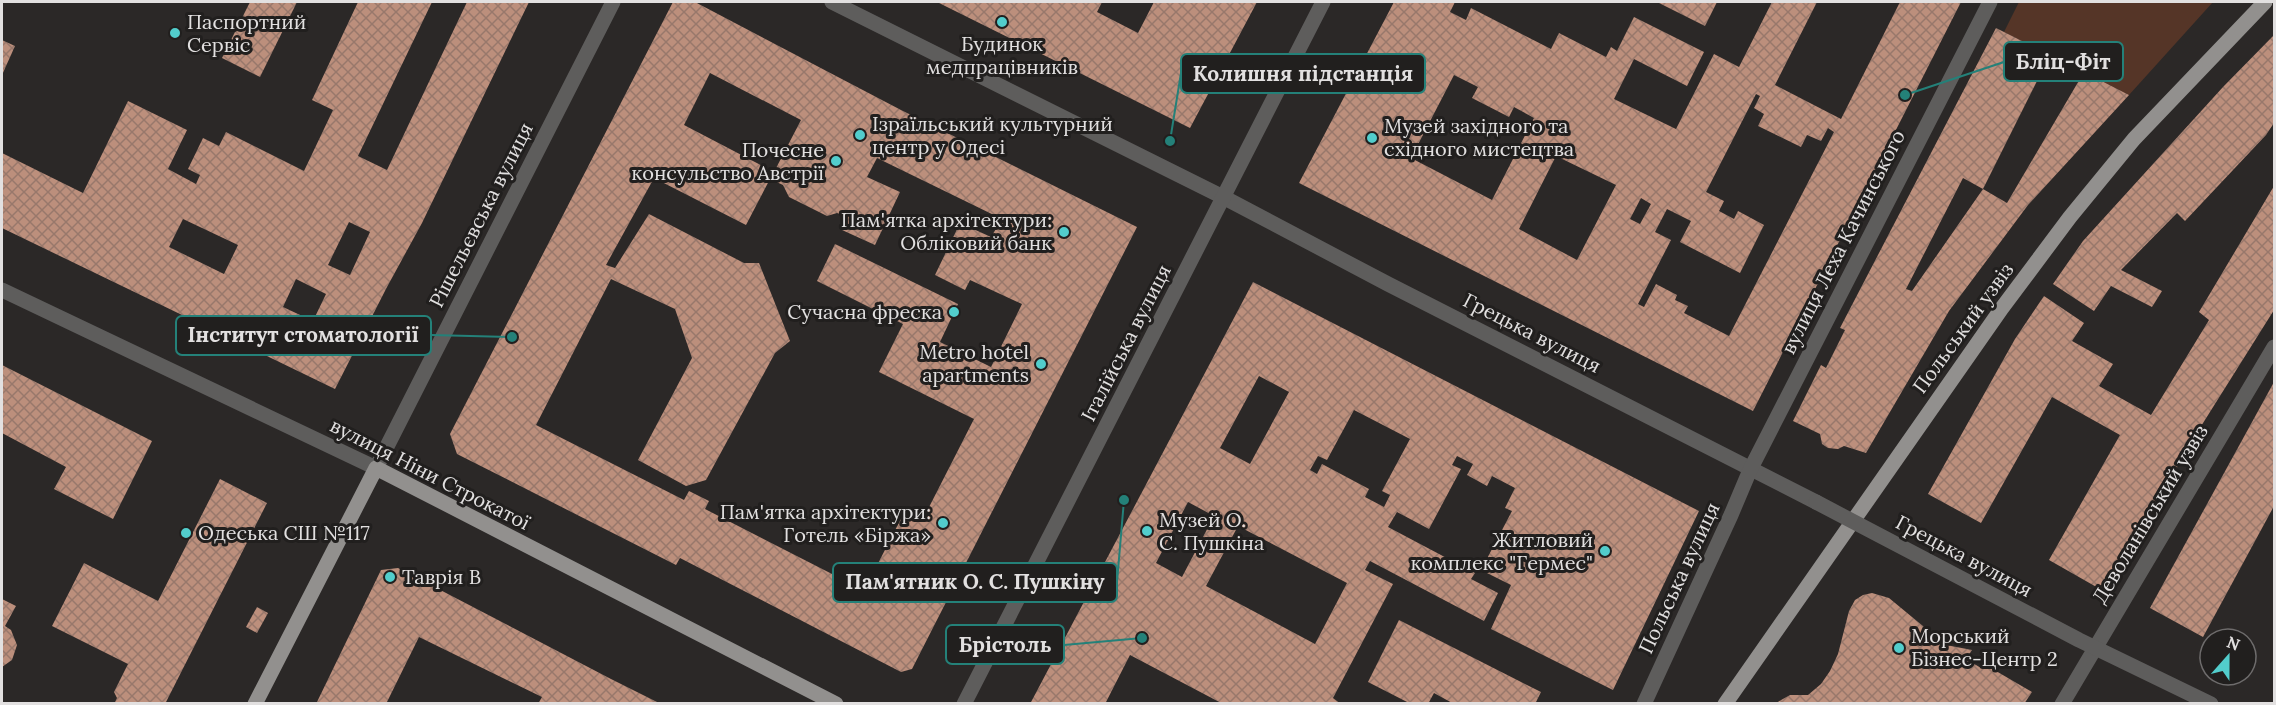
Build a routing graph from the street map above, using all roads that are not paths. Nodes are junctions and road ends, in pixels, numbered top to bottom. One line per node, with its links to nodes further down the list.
1 (613, 2): 9 (street, Рішельєвська вулиця)
2 (832, 2): 6 (street, Грецька вулиця)
3 (1323, 2): 6 (street, Італійська вулиця)
4 (1990, 2): 10 (street, вулиця Леха Качинського)
5 (2265, 2): 15 (main road, Польський узвіз)
6 (1222, 197): 10 (street, Грецька вулиця); 13 (street, Італійська вулиця)
7 (2, 290): 9 (street, вулиця Ніни Строкатої)
8 (2274, 347): 16 (street, Деволанівський узвіз)
9 (376, 468): 11 (main road, Рішельєвська вулиця); 12 (main road, вулиця Ніни Строкатої)
10 (1750, 470): 14 (street, Польська вулиця); 17 (street, Грецька вулиця, bridge)
11 (255, 704)
12 (836, 704)
13 (964, 704)
14 (1644, 704)
15 (1725, 704)
16 (2062, 704)
17 (2211, 704)

